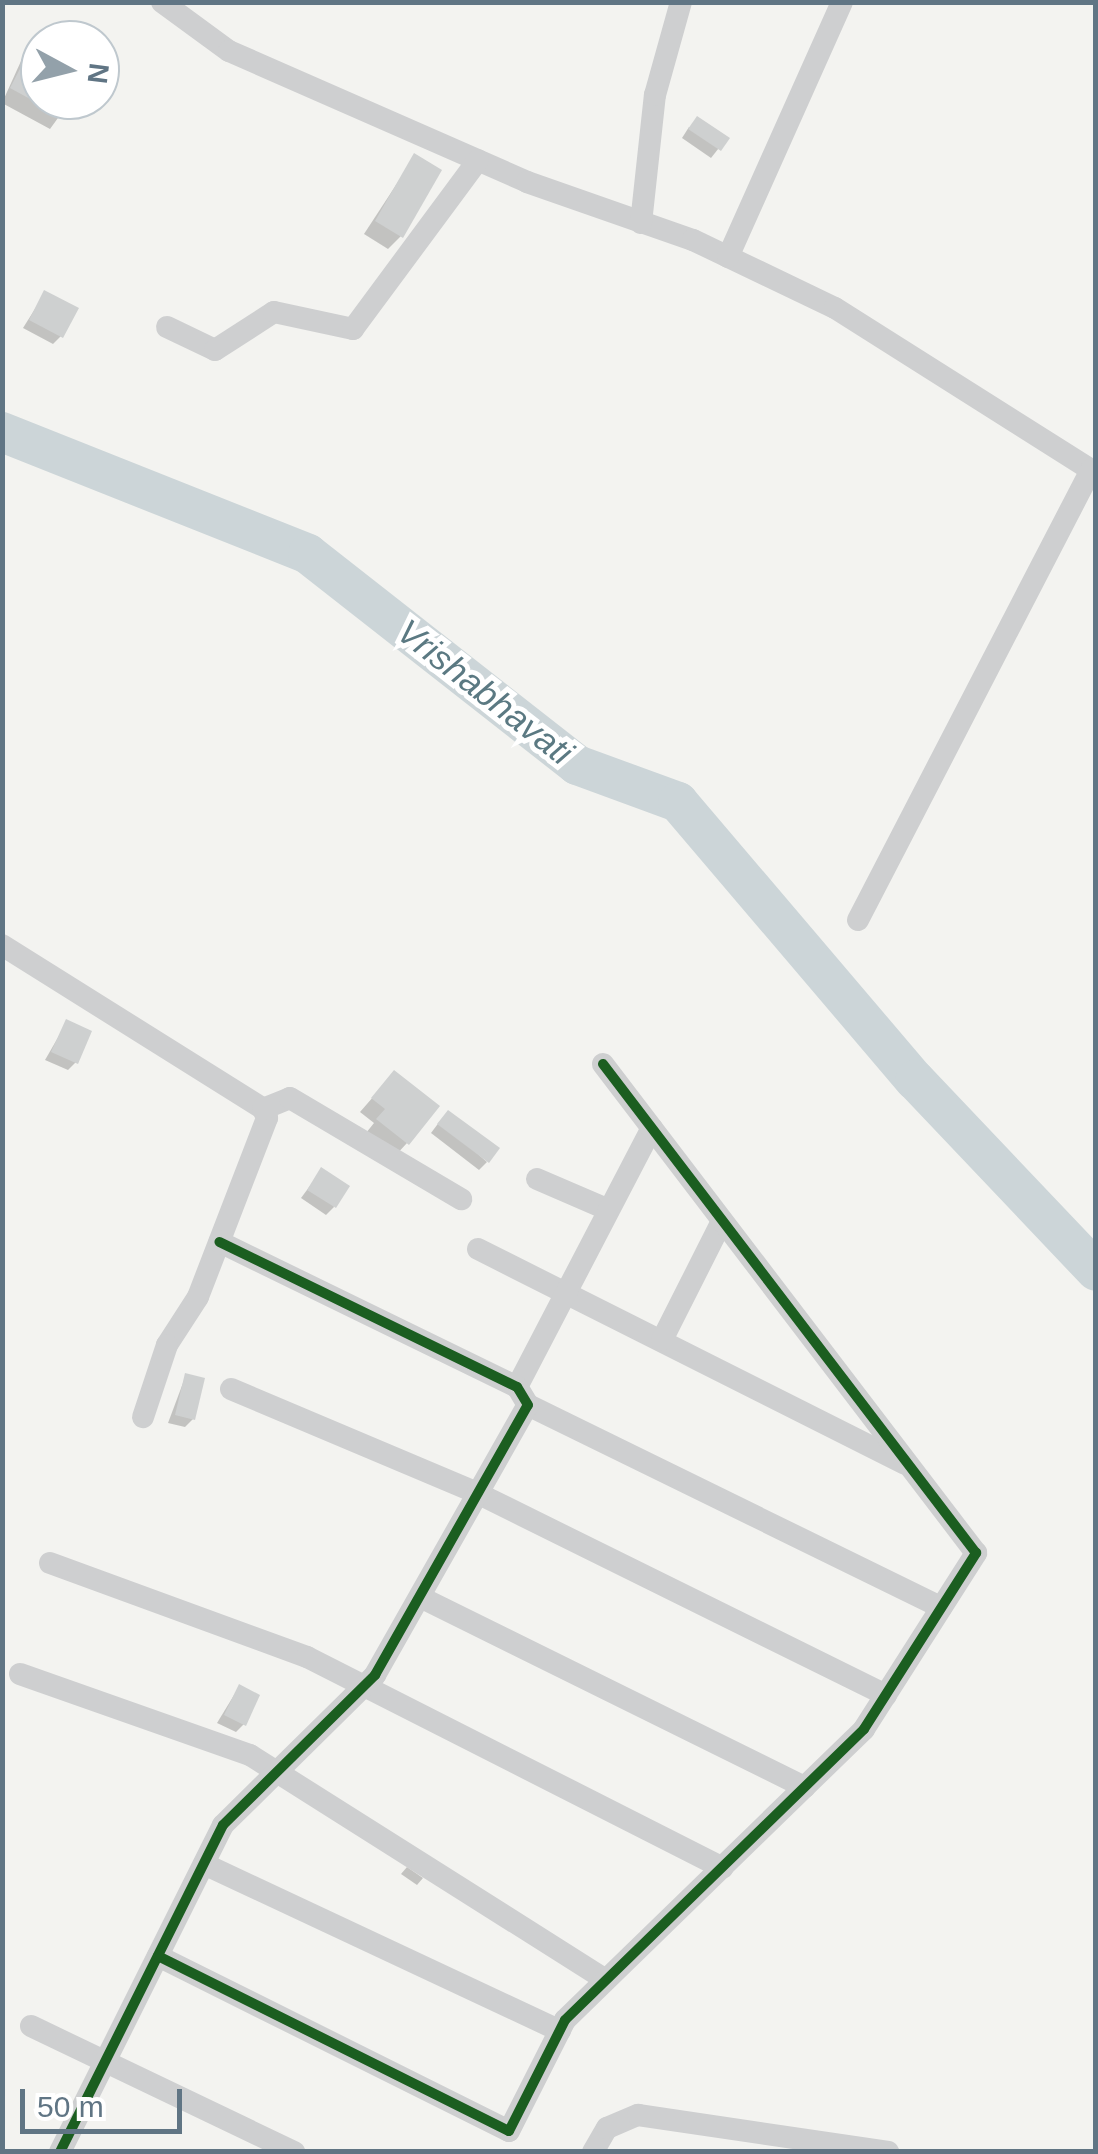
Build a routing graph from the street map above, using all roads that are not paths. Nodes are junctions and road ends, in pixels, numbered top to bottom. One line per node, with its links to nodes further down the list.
1 (162, 2): 4 (street)
2 (681, 2): 5 (street)
3 (842, 2): 6 (street)
4 (478, 160): 5 (street); 7 (street)
5 (641, 223): 6 (street)
6 (728, 256): 8 (street)
7 (168, 327)
8 (1093, 471): 9 (street)
9 (858, 920)
10 (2, 945): 12 (street)
11 (603, 1064): 13 (street)
12 (263, 1109): 15 (street); 18 (street)
13 (652, 1128): 16 (street); 17 (street)
14 (536, 1179): 16 (street)
15 (461, 1200)
16 (610, 1210): 20 (street)
17 (722, 1220): 21 (street); 25 (street)
18 (220, 1242): 23 (street); 24 (street)
19 (478, 1249): 20 (street)
20 (567, 1292): 21 (street); 23 (street)
21 (662, 1340): 25 (street)
22 (231, 1389): 26 (street)
23 (523, 1396): 26 (street); 29 (street)
24 (144, 1418)
25 (909, 1465): 29 (street)
26 (480, 1494): 28 (street); 32 (street)
27 (50, 1562): 31 (street)
28 (420, 1597): 31 (street); 34 (street)
29 (941, 1607): 32 (street)
30 (20, 1674): 33 (street)
31 (364, 1688): 33 (street); 36 (street)
32 (886, 1694): 34 (street)
33 (278, 1770): 35 (street); 38 (street)
34 (805, 1787): 36 (street)
35 (204, 1864): 37 (street); 40 (street)
36 (723, 1868): 38 (street)
37 (158, 1956): 40 (street); 41 (street)
38 (606, 1980): 40 (street)
39 (31, 2026): 41 (street)
40 (560, 2031)
41 (106, 2062): 42 (street); 43 (street)
42 (60, 2152)
43 (294, 2152)
44 (593, 2152): 45 (street)
45 (888, 2152)

